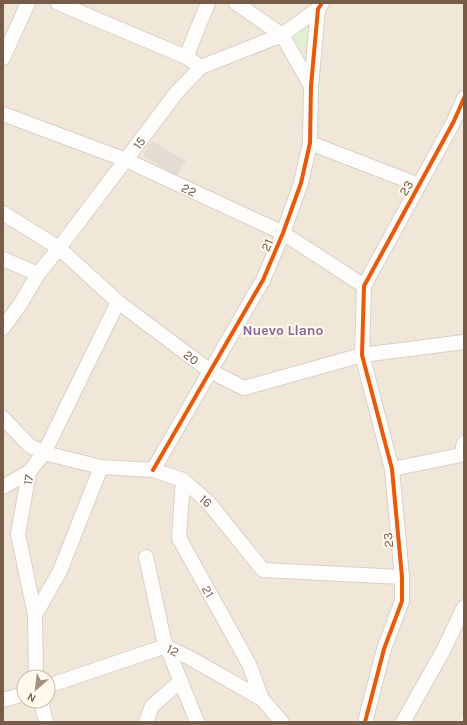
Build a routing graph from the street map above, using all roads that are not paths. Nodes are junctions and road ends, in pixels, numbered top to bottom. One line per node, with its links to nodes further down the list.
1 (28, 3): 8 (street)
2 (58, 3): 7 (street)
3 (208, 3): 7 (street)
4 (236, 3): 6 (street)
5 (320, 6): 6 (street, 15); 10 (street, 21)
6 (282, 35): 9 (street, 15); 10 (street)
7 (186, 57): 9 (street)
8 (3, 58)
9 (200, 67): 14 (street, 15)
10 (311, 86): 13 (street, 21)
11 (464, 98): 15 (street, 23)
12 (3, 114): 14 (street, 22)
13 (310, 143): 15 (street); 17 (street, 21)
14 (126, 160): 17 (street, 22); 18 (street, 15)
15 (419, 185): 21 (street, 23)
16 (3, 213): 18 (street, 20)
17 (284, 233): 21 (street, 22); 26 (street, 21)
18 (59, 248): 20 (street, 15); 22 (street, 20)
19 (3, 259): 20 (street)
20 (38, 274): 23 (street, 15)
21 (364, 286): 25 (street, 23)
22 (118, 302): 26 (street, 20); 29 (street, 17)
23 (3, 328)
24 (464, 342): 25 (street, 20)
25 (362, 355): 26 (street, 20); 31 (street, 23)
26 (210, 371): 32 (street, 21)
27 (3, 418): 29 (street, 16)
28 (462, 449): 31 (street)
29 (44, 453): 30 (street, 16); 33 (street, 17)
30 (101, 467): 32 (street, 16); 39 (street)
31 (392, 469): 37 (street, 23)
32 (153, 470): 34 (street, 16)
33 (29, 472): 35 (street); 39 (street, 17)
34 (183, 480): 37 (street, 16); 45 (street, 21)
35 (3, 487)
36 (146, 557): 40 (street)
37 (402, 577): 52 (street, 23)
38 (464, 607): 53 (street)
39 (35, 615): 41 (street, 17)
40 (167, 647): 42 (street); 43 (street, 12); 45 (street, 12)
41 (36, 669)
42 (181, 681): 49 (street); 50 (street)
43 (56, 683)
44 (16, 696): 46 (street)
45 (262, 698): 51 (street, 12)
46 (3, 700)
47 (43, 709): 48 (street)
48 (46, 722)
49 (146, 722)
50 (197, 722)
51 (282, 722)
52 (365, 722)
53 (403, 722)

